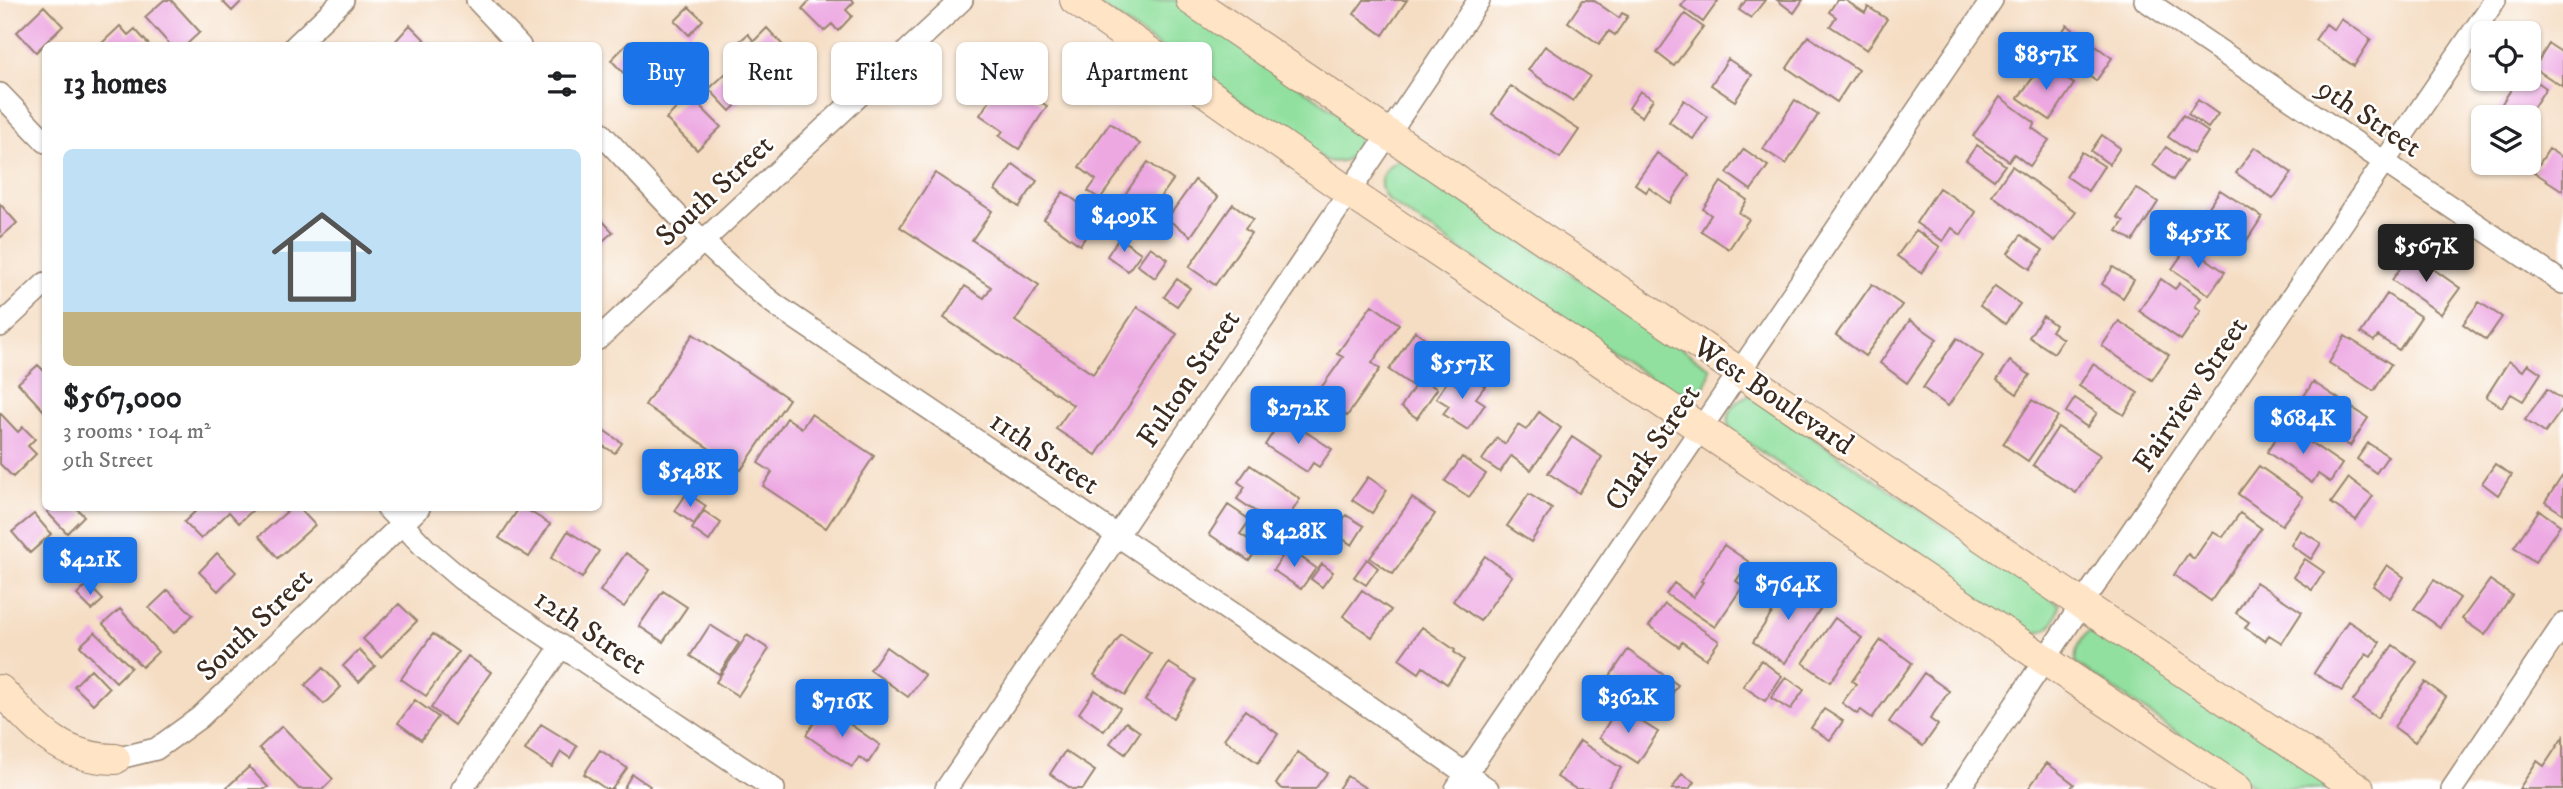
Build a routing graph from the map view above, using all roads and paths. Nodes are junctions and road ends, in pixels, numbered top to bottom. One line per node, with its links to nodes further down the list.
1 (343, 0): 10 (street)
2 (477, 0): 11 (street)
3 (962, 0): 18 (street, South Street)
4 (1075, 0): 17 (street)
5 (1191, 0): 14 (street, West Boulevard)
6 (1479, 0): 14 (street, Fulton Street)
7 (1992, 0): 23 (street, Clark Street)
8 (2145, 0): 16 (street, 9th Street)
9 (2495, 0): 16 (street, Fairview Street)
10 (299, 42)
11 (516, 42)
12 (0, 94): 15 (street)
13 (602, 134): 18 (street, 11th Street)
14 (1388, 135): 17 (street, Fulton Street); 23 (street, West Boulevard)
15 (42, 138)
16 (2385, 163): 19 (street, 9th Street); 29 (street, Fairview Street)
17 (1350, 193): 24 (street); 28 (street, Fulton Street)
18 (702, 241): 22 (street, South Street); 28 (street, 11th Street)
19 (2563, 283)
20 (42, 287): 21 (street)
21 (0, 326)
22 (602, 335)
23 (1740, 372): 24 (street, Clark Street); 29 (street, West Boulevard)
24 (1701, 428): 32 (street); 35 (street, Clark Street)
25 (390, 511): 27 (street, 12th Street)
26 (416, 511): 27 (street, South Street)
27 (402, 523): 31 (street, 12th Street); 34 (street, South Street)
28 (1116, 536): 35 (street, 11th Street); 38 (street, Fulton Street)
29 (2082, 604): 32 (street, Fairview Street); 42 (street, West Boulevard)
30 (2563, 624): 43 (street)
31 (561, 648): 36 (street); 37 (street, 12th Street)
32 (2045, 662): 40 (street, Fairview Street); 41 (street)
33 (0, 690): 34 (street)
34 (115, 759)
35 (1461, 782): 39 (street, 11th Street)
36 (462, 789)
37 (774, 789)
38 (946, 789)
39 (1488, 789)
40 (1959, 789)
41 (2238, 789)
42 (2359, 789)
43 (2452, 789)

